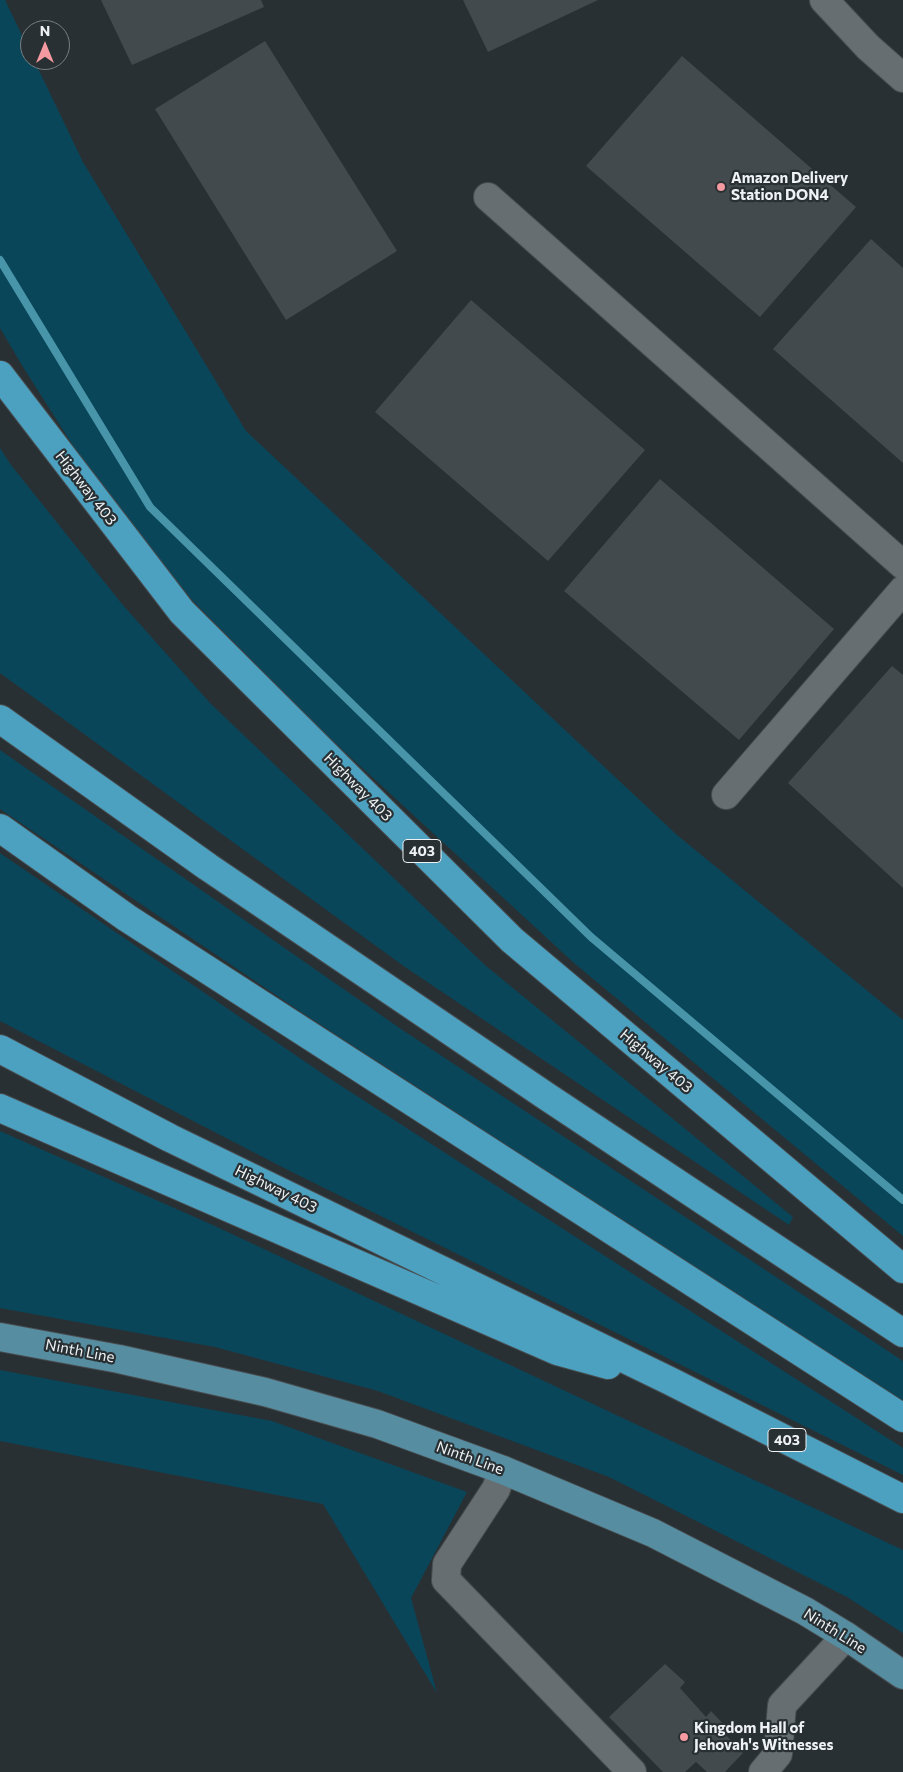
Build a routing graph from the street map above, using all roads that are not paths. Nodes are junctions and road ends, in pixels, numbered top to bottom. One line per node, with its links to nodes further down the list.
1 (824, 0): 2 (street)
2 (903, 78)
3 (488, 197): 5 (street)
4 (0, 374): 12 (highway, Highway 403 / 403)
5 (903, 565)
6 (903, 590): 8 (street)
7 (0, 719): 13 (highway)
8 (726, 795)
9 (0, 828): 16 (highway)
10 (0, 1049): 15 (highway, Highway 403 / 403)
11 (0, 1108): 15 (highway)
12 (903, 1269)
13 (903, 1332)
14 (0, 1336): 17 (main road, Ninth Line)
15 (670, 1381): 18 (highway, Highway 403 / 403)
16 (903, 1418)
17 (503, 1470): 19 (main road, Ninth Line); 21 (street)
18 (903, 1499)
19 (846, 1636): 20 (main road, Ninth Line); 22 (street)
20 (903, 1675)
21 (632, 1772)
22 (763, 1772)

